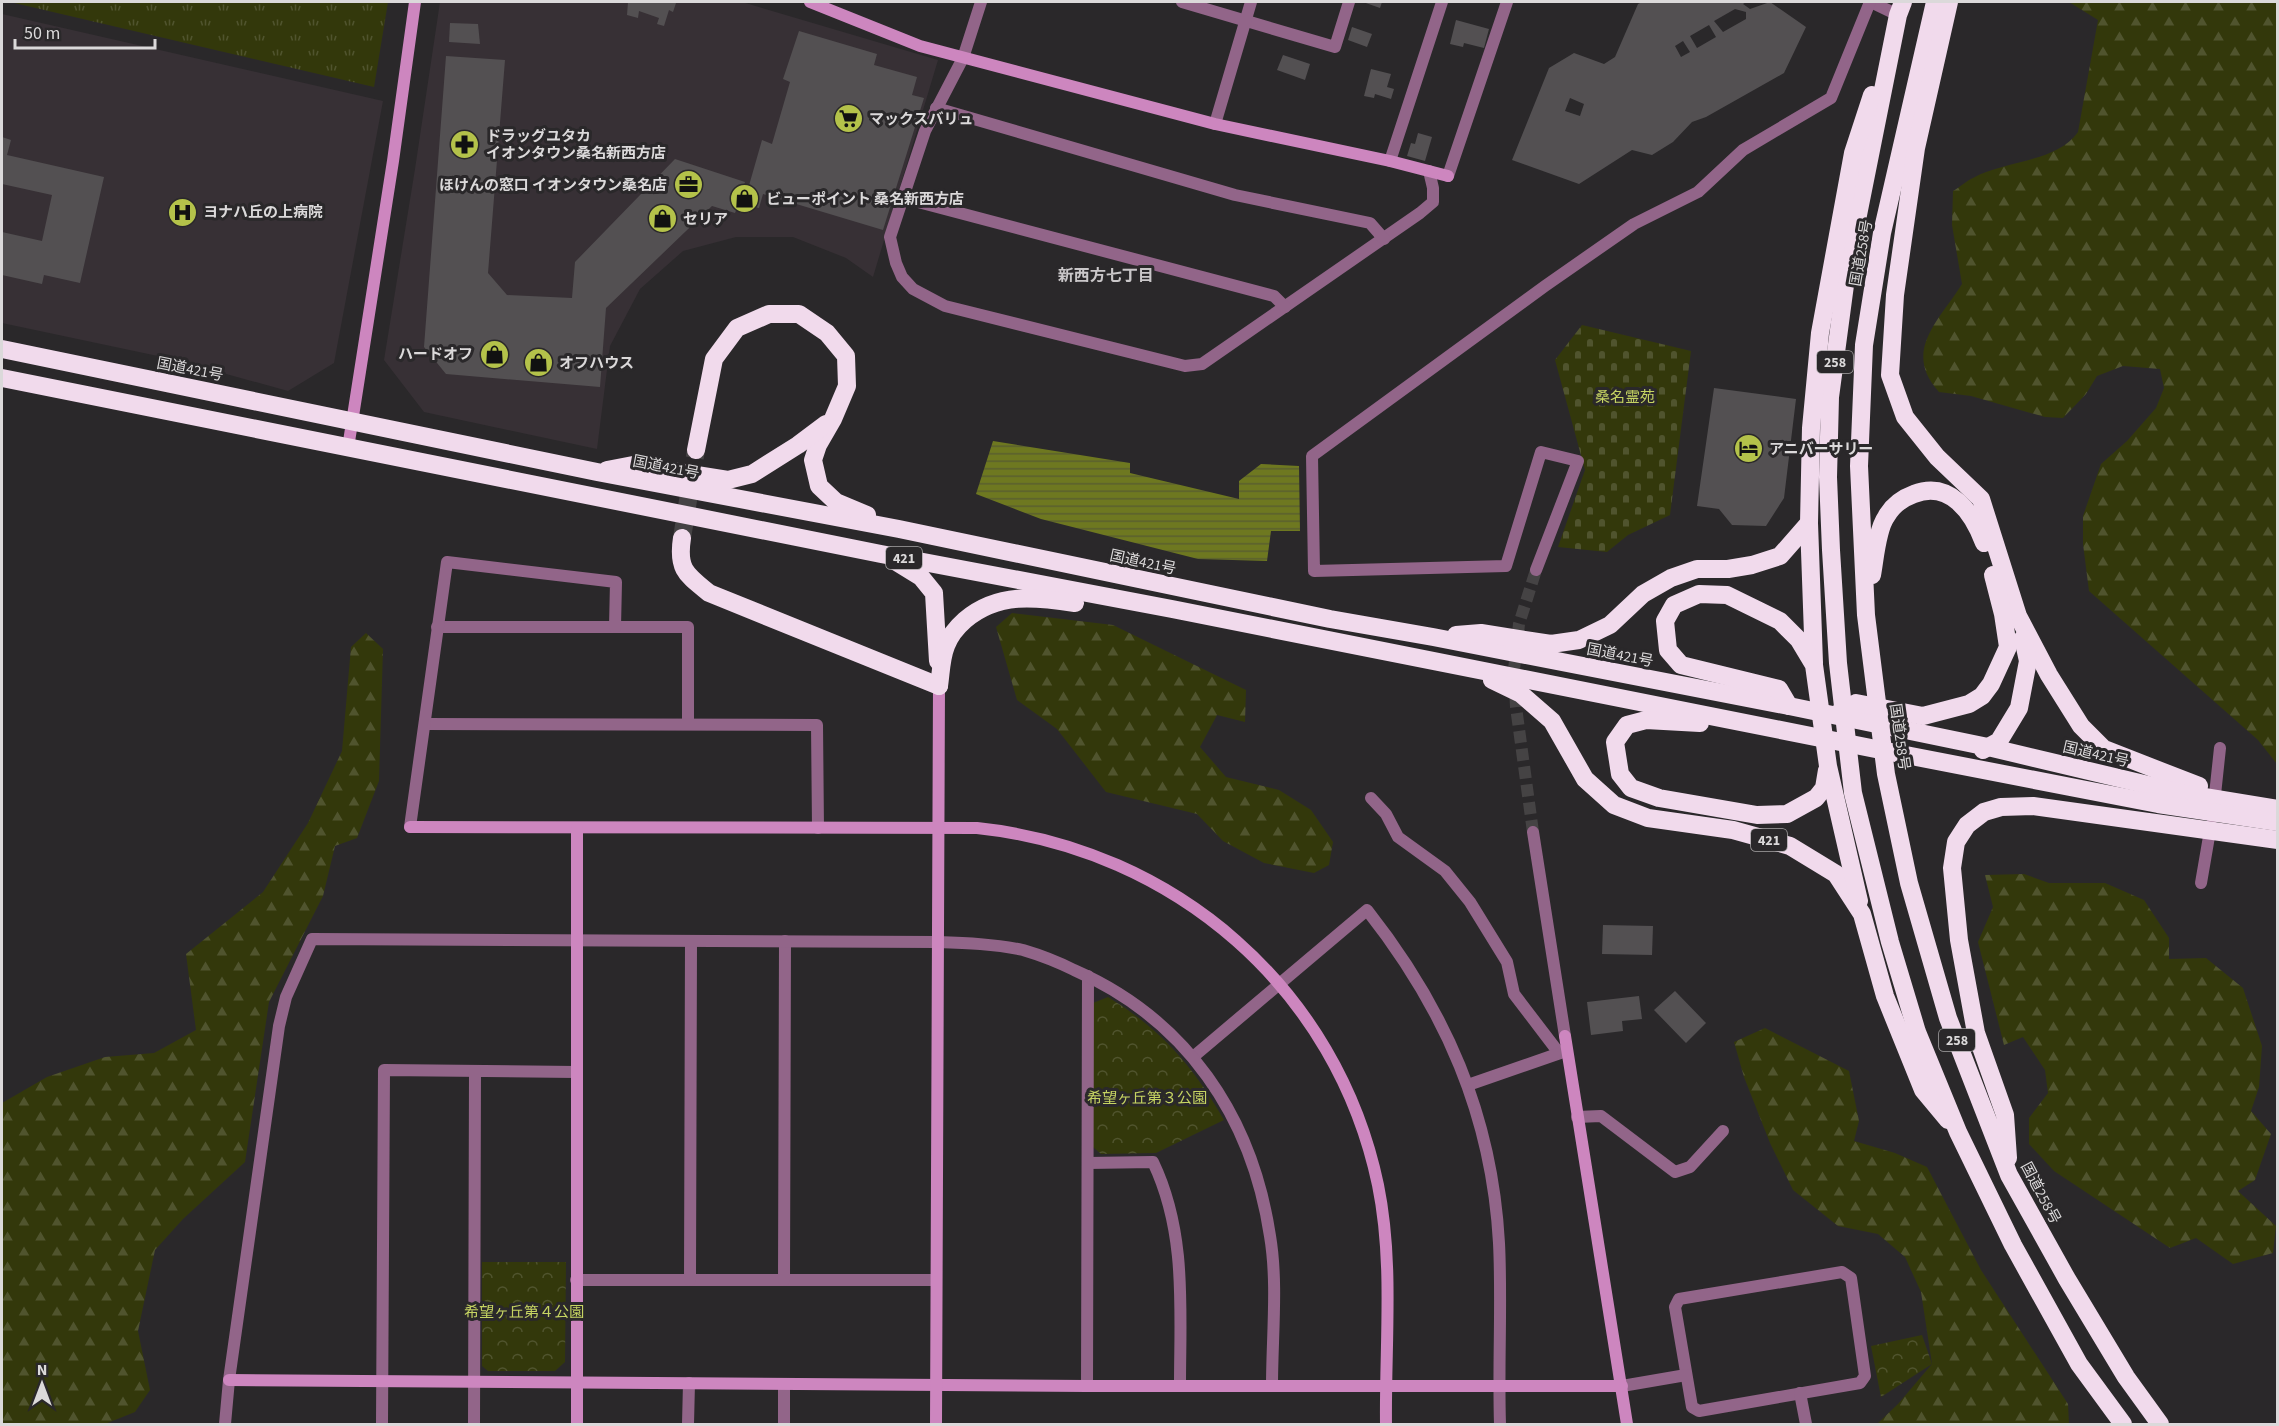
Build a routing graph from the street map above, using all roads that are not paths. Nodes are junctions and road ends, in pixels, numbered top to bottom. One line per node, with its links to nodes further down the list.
1 (415, 2): 25 (street)
2 (810, 2): 14 (street)
3 (981, 2): 14 (street)
4 (1182, 2): 13 (street)
5 (1251, 2): 13 (street)
6 (1349, 2): 13 (street)
7 (1442, 2): 17 (street)
8 (1507, 2): 18 (street)
9 (1871, 2): 12 (street); 33 (street)
10 (1935, 2): 35 (highway, 国道258号 / 258)
11 (1949, 2): 36 (highway)
12 (1900, 8): 29 (highway); 76 (highway, 国道258号 / 258)
13 (1245, 20): 16 (street)
14 (963, 58): 15 (street); 16 (street)
15 (936, 108): 19 (street); 20 (street)
16 (1215, 124): 17 (street)
17 (1390, 161): 18 (street)
18 (1429, 171): 20 (street)
19 (903, 198): 21 (street); 21 (street)
20 (1384, 239): 21 (street)
21 (1285, 307)
22 (2, 349): 25 (highway, 国道421号 / 421)
23 (2, 378): 26 (highway, 421)
24 (833, 419): 27 (highway); 28 (highway); 30 (highway)
25 (352, 420): 26 (street); 28 (highway, 国道421号 / 421)
26 (348, 448): 32 (highway, 421)
27 (696, 450)
28 (597, 472): 30 (highway, 国道421号 / 421)
29 (1809, 523): 39 (highway); 40 (highway)
30 (899, 529): 39 (highway, 国道421号 / 421)
31 (682, 538): 42 (highway)
32 (881, 554): 34 (highway, 421); 42 (highway)
33 (1536, 570)
34 (1172, 609): 41 (highway, 421); 42 (highway)
35 (1866, 615): 44 (highway); 78 (highway, 国道258号 / 258)
36 (2018, 616): 48 (highway); 53 (highway)
37 (437, 627): 38 (street); 38 (street); 46 (street)
38 (615, 627): 47 (street)
39 (1433, 637): 43 (highway, 国道421号 / 421)
40 (1814, 664): 43 (highway); 51 (highway)
41 (1468, 669): 45 (highway, 421); 62 (highway, 421)
42 (939, 687): 56 (street)
43 (1795, 707): 44 (highway, 国道421号 / 421)
44 (1834, 715): 48 (highway, 国道421号 / 421)
45 (1742, 721): 50 (highway, 421); 51 (highway)
46 (425, 724): 47 (street); 57 (street)
47 (688, 724): 58 (street)
48 (1988, 747): 50 (highway); 54 (highway, 国道421号 / 421)
49 (2220, 748): 61 (street)
50 (1955, 764): 55 (highway, 421)
51 (1828, 766): 62 (highway)
52 (1371, 798): 69 (street)
53 (2277, 801)
54 (2277, 809)
55 (2277, 822)
56 (938, 827): 58 (street); 66 (street); 68 (street)
57 (578, 828): 58 (street); 63 (street)
58 (818, 828)
59 (1533, 832): 69 (street)
60 (2277, 840): 78 (highway)
61 (2201, 883)
62 (1862, 914): 76 (highway, 421)
63 (578, 940): 65 (street); 72 (street); 84 (street)
64 (785, 941): 65 (street); 66 (street); 81 (street)
65 (691, 942): 80 (street)
66 (937, 942): 67 (street); 82 (street)
67 (1088, 976): 70 (street); 77 (street)
68 (1280, 984): 70 (street); 73 (street); 96 (street)
69 (1563, 1052): 73 (street); 74 (street)
70 (1193, 1057): 94 (street)
71 (475, 1071): 72 (street); 85 (street); 86 (street)
72 (576, 1072): 79 (street)
73 (1468, 1085): 92 (street)
74 (1577, 1117): 75 (street); 95 (street)
75 (1723, 1131)
76 (1958, 1132): 109 (highway, 国道258号 / 258)
77 (1088, 1163): 91 (street); 93 (street)
78 (2009, 1175): 110 (highway, 国道258号 / 258)
79 (576, 1280): 80 (street); 87 (street)
80 (690, 1280): 81 (street)
81 (784, 1280): 82 (street)
82 (935, 1280): 90 (street)
83 (1686, 1375): 95 (street); 97 (street); 97 (street)
84 (229, 1380): 85 (street); 98 (street)
85 (384, 1382): 86 (street); 99 (street)
86 (475, 1383): 87 (street); 100 (street)
87 (577, 1383): 88 (street); 101 (street)
88 (689, 1383): 89 (street); 102 (street)
89 (784, 1384): 90 (street); 103 (street)
90 (936, 1385): 93 (street); 104 (street)
91 (1180, 1385): 93 (street); 94 (street)
92 (1498, 1385): 95 (street); 96 (street); 106 (street)
93 (1087, 1386)
94 (1272, 1386): 96 (street)
95 (1622, 1386): 107 (street)
96 (1385, 1387): 105 (street)
97 (1800, 1393): 108 (street)
98 (225, 1425)
99 (382, 1425)
100 (474, 1425)
101 (577, 1425)
102 (688, 1425)
103 (784, 1425)
104 (936, 1425)
105 (1386, 1425)
106 (1500, 1425)
107 (1628, 1425)
108 (1806, 1425)
109 (2123, 1425)
110 (2160, 1425)

